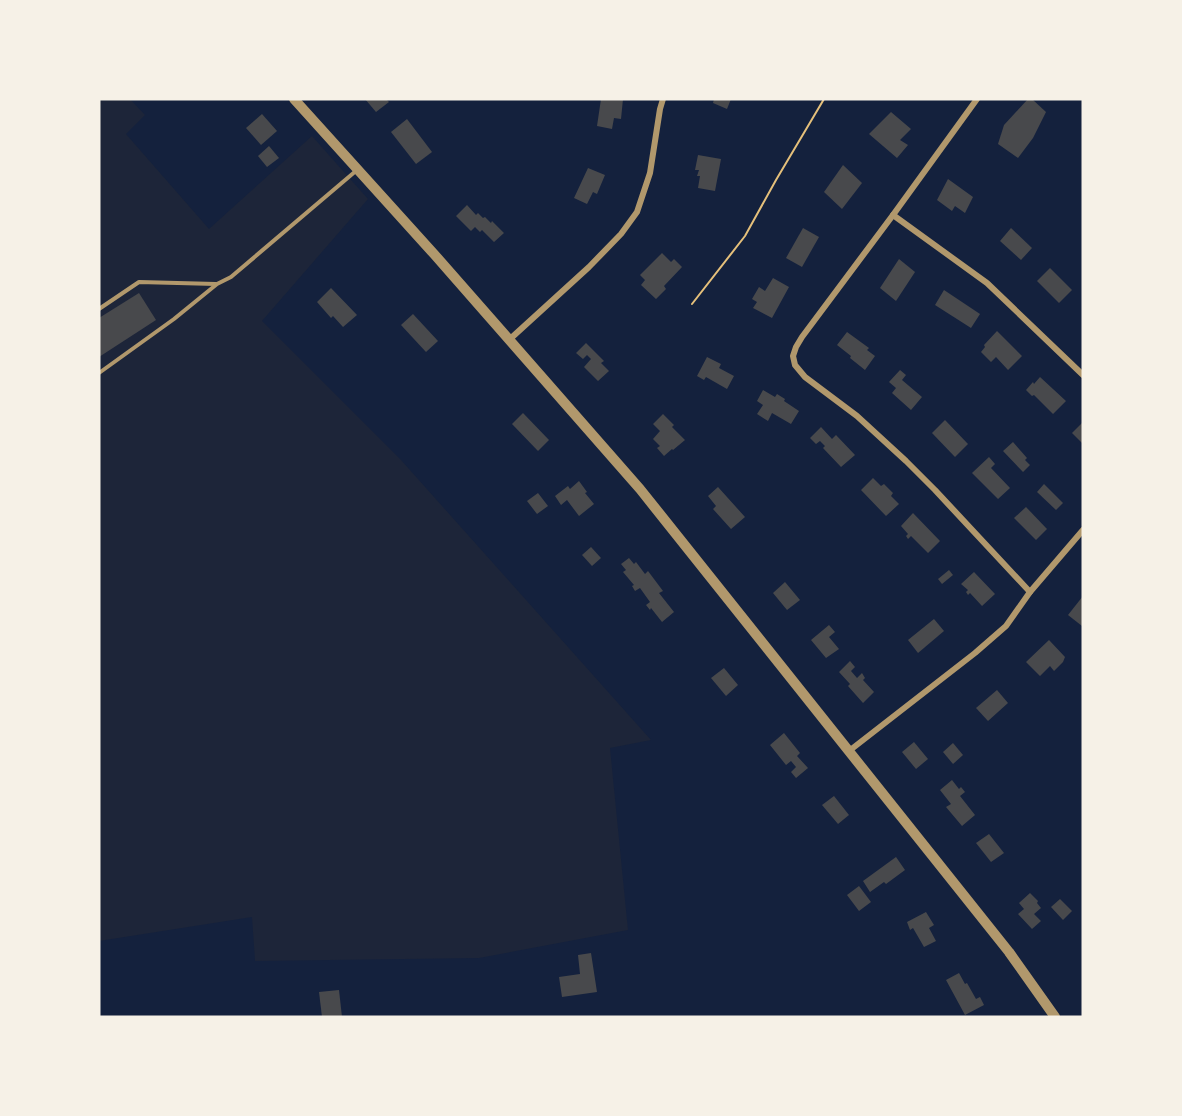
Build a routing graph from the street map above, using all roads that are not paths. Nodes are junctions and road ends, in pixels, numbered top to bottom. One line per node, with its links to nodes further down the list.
1 (294, 99): 4 (street)
2 (663, 99): 8 (street)
3 (976, 99): 5 (street)
4 (358, 170): 6 (lane); 8 (street)
5 (893, 215): 10 (street); 12 (street)
6 (217, 284): 7 (lane); 9 (lane)
7 (99, 309)
8 (509, 340): 13 (street)
9 (99, 373)
10 (1083, 375)
11 (1083, 530): 12 (street)
12 (1030, 592): 13 (street)
13 (849, 751): 14 (street)
14 (1055, 1017)

